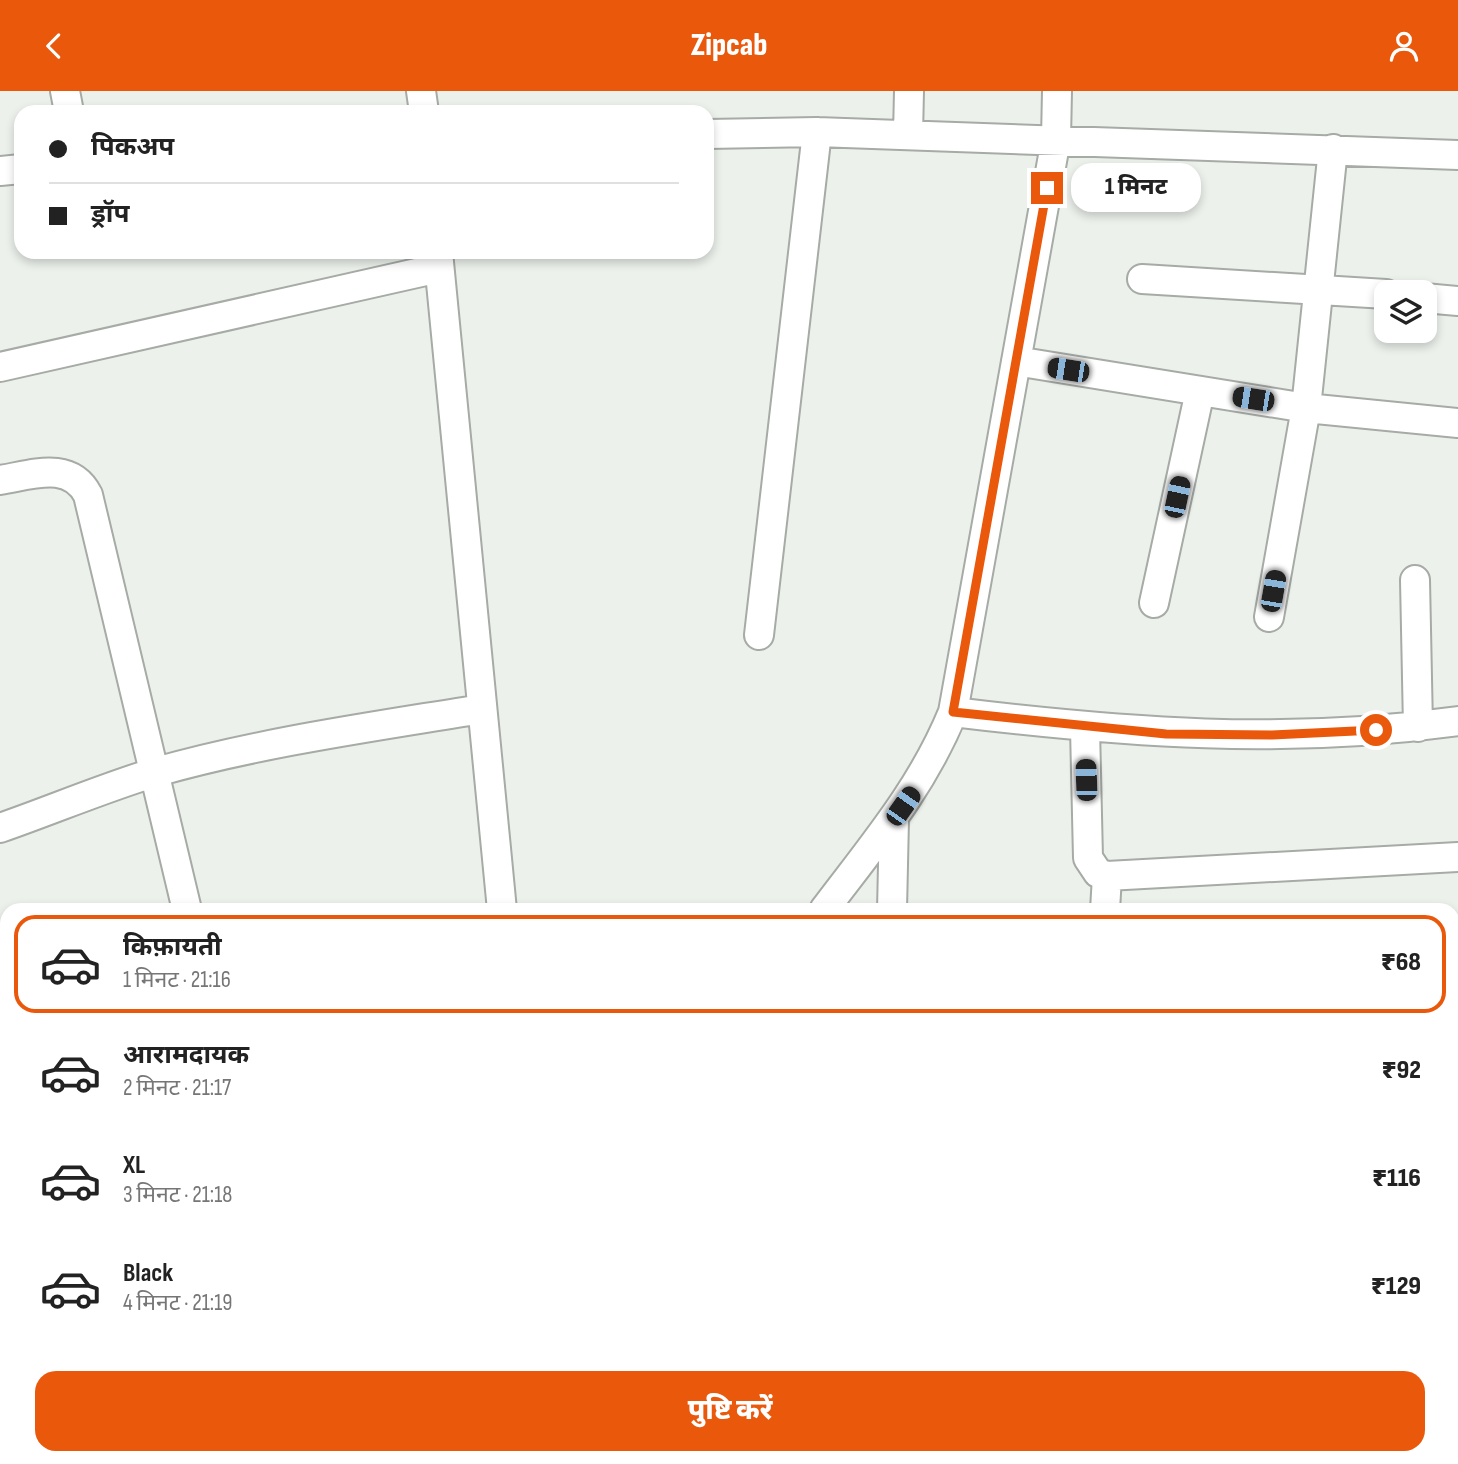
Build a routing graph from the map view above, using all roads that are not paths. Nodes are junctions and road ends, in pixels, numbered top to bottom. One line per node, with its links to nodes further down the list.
1 (909, 91): 5 (street)
2 (1057, 91): 6 (street)
3 (817, 132): 4 (street); 5 (street); 24 (street)
4 (714, 134)
5 (908, 135): 6 (street)
6 (1055, 139): 7 (street); 15 (street)
7 (1333, 149): 8 (street); 11 (street)
8 (1458, 155)
9 (439, 260): 16 (street); 25 (street)
10 (1142, 279): 11 (street)
11 (1321, 289): 12 (street); 18 (street)
12 (1374, 294)
13 (1437, 299): 14 (street)
14 (1458, 301)
15 (1016, 361): 17 (street); 26 (street)
16 (0, 367)
17 (1200, 391): 18 (street); 22 (street)
18 (1306, 408): 19 (street); 23 (street)
19 (1458, 423)
20 (0, 480): 30 (street)
21 (1415, 580): 28 (street)
22 (1154, 603)
23 (1269, 617)
24 (759, 635)
25 (481, 709): 30 (street); 36 (street)
26 (953, 712): 29 (street); 31 (street)
27 (1458, 721): 28 (street)
28 (1418, 727): 29 (street)
29 (1085, 728): 34 (street)
30 (153, 773): 32 (street); 35 (street)
31 (894, 819): 37 (street); 38 (street)
32 (0, 828)
33 (1458, 857): 34 (street)
34 (1107, 876): 39 (street)
35 (185, 903)
36 (501, 903)
37 (829, 903)
38 (892, 903)
39 (1105, 903)

